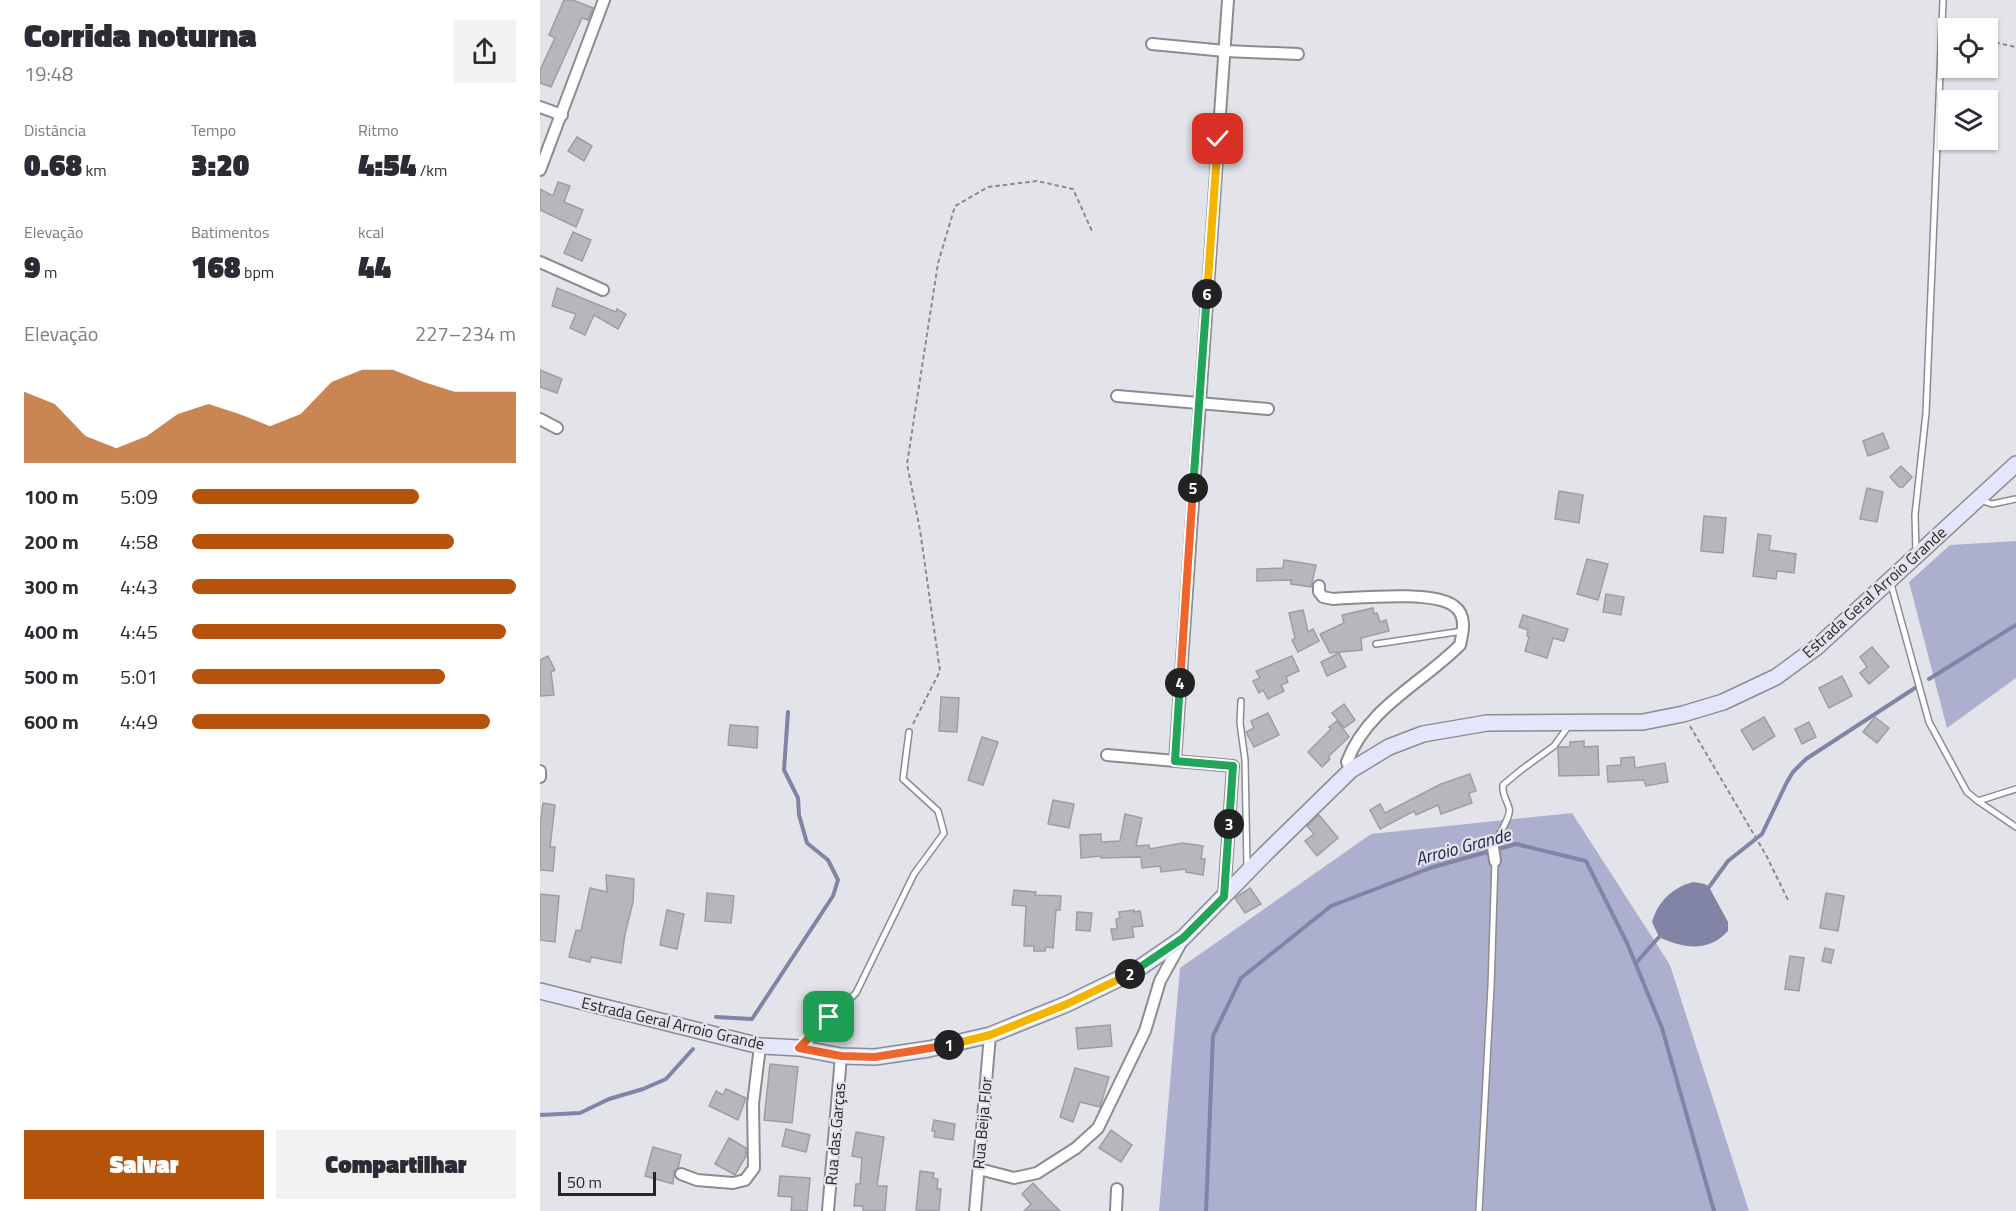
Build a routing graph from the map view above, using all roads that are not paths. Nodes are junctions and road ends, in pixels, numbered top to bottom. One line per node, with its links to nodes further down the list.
1 (604, 0): 8 (street)
2 (1228, 0): 5 (street)
3 (1943, 0): 20 (lane)
4 (1152, 44): 5 (street)
5 (1225, 51): 6 (street); 13 (street)
6 (1298, 54)
7 (540, 107): 8 (street)
8 (562, 115): 9 (street)
9 (540, 170)
10 (540, 262): 11 (street)
11 (603, 290)
12 (1117, 396): 13 (street)
13 (1199, 403): 14 (street); 29 (street)
14 (1268, 410)
15 (540, 419): 16 (street)
16 (557, 428)
17 (2016, 464): 18 (main road, Estrada Geral Arroio Grande)
18 (1977, 499): 19 (lane); 20 (main road, Estrada Geral Arroio Grande)
19 (2016, 499)
20 (1916, 556): 21 (main road, Estrada Geral Arroio Grande)
21 (1890, 580): 26 (main road, Estrada Geral Arroio Grande); 32 (lane)
22 (1319, 586): 23 (street)
23 (1464, 631): 24 (lane); 30 (street)
24 (1376, 644)
25 (1240, 701): 36 (lane)
26 (1570, 723): 30 (main road, Estrada Geral Arroio Grande); 34 (lane)
27 (909, 732): 42 (lane)
28 (1107, 754): 29 (street)
29 (1175, 761): 37 (street)
30 (1351, 770): 36 (main road, Estrada Geral Arroio Grande)
31 (2016, 789): 32 (lane)
32 (1978, 801): 33 (lane)
33 (2016, 826)
34 (1493, 848): 35 (street)
35 (1495, 861): 50 (lane)
36 (1247, 872): 37 (main road, Estrada Geral Arroio Grande)
37 (1224, 897): 38 (main road, Estrada Geral Arroio Grande)
38 (1183, 938): 40 (main road, Estrada Geral Arroio Grande); 44 (street)
39 (540, 991): 41 (main road, Estrada Geral Arroio Grande)
40 (990, 1035): 43 (main road, Estrada Geral Arroio Grande); 44 (street, Rua Beija Flor)
41 (760, 1046): 42 (main road, Estrada Geral Arroio Grande); 45 (street)
42 (799, 1048): 43 (main road, Estrada Geral Arroio Grande)
43 (841, 1056): 47 (street, Rua das Garças)
44 (979, 1169): 48 (street, Rua Beija Flor)
45 (681, 1174)
46 (1117, 1189): 49 (street)
47 (828, 1211)
48 (975, 1211)
49 (1116, 1211)
50 (1479, 1211)

